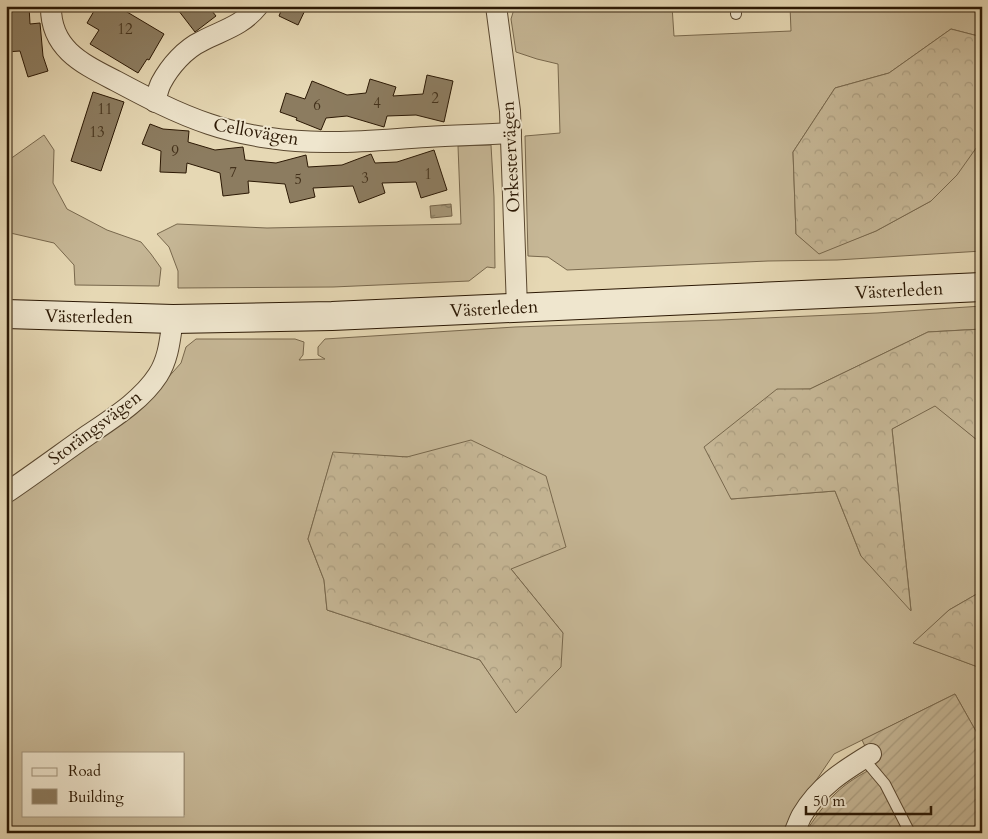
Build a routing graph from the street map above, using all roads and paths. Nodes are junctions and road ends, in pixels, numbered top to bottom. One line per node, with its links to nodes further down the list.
1 (51, 6): 4 (street, Cellovägen)
2 (258, 6): 4 (street)
3 (496, 6): 5 (street, Orkestervägen)
4 (155, 102): 5 (street, Cellovägen)
5 (511, 134): 7 (street, Orkestervägen)
6 (982, 287): 7 (main road, Västerleden)
7 (517, 308): 9 (main road, Västerleden)
8 (6, 314): 9 (main road, Västerleden)
9 (173, 319): 10 (street, Storängsvägen)
10 (6, 493)
11 (868, 756): 12 (street); 13 (lane)
12 (794, 833)
13 (910, 833)

